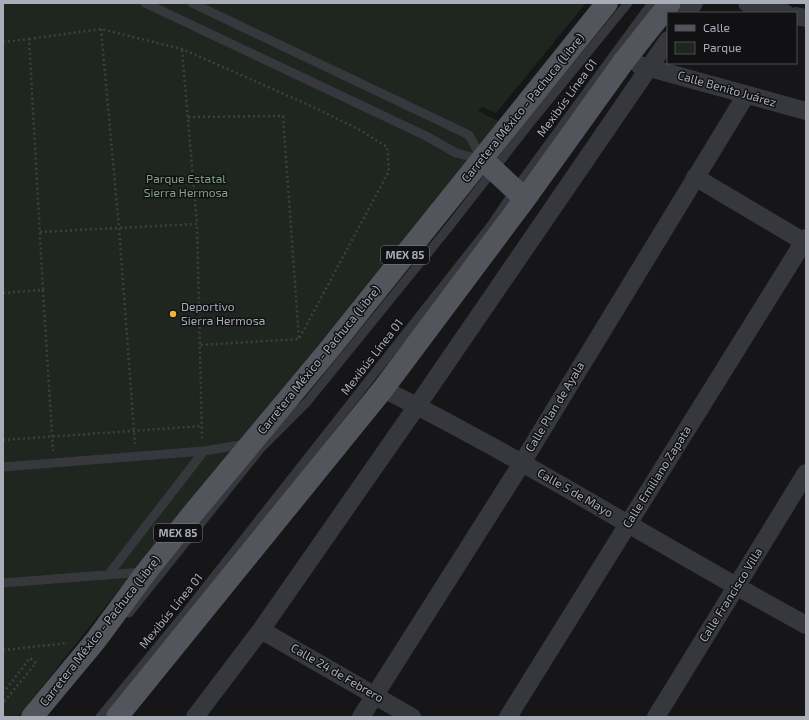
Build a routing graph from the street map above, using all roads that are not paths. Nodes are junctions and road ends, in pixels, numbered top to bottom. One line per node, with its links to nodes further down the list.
1 (145, 3): 18 (lane)
2 (192, 3): 18 (lane)
3 (607, 3): 18 (main road, Carretera México - Pachuca (Libre) / MEX 85)
4 (628, 3): 18 (lane, Mexibús Línea 01)
5 (652, 3): 20 (lane, Mexibús Línea 01)
6 (670, 3): 12 (main road)
7 (694, 3): 9 (street)
8 (747, 3): 10 (street)
9 (688, 12)
10 (781, 12)
11 (667, 41): 13 (street)
12 (624, 61): 13 (street, Calle Benito Juárez); 16 (main road)
13 (649, 67): 14 (street, Calle Benito Juárez); 17 (street)
14 (746, 95): 15 (street, Calle Benito Juárez); 19 (street, Calle Plan de Ayala)
15 (806, 112)
16 (568, 139): 17 (street); 20 (main road)
17 (592, 150): 23 (street)
18 (488, 165): 20 (main road); 24 (main road, Carretera México - Pachuca (Libre) / MEX 85); 34 (lane, Mexibús Línea 01)
19 (695, 177): 21 (street); 26 (street, Calle Plan de Ayala)
20 (520, 194): 22 (main road); 41 (lane, Mexibús Línea 01)
21 (805, 240): 29 (street, Calle Emiliano Zapata)
22 (383, 389): 23 (street, Calle 5 de Mayo); 42 (main road)
23 (417, 406): 26 (street, Calle 5 de Mayo); 36 (street)
24 (250, 444): 25 (lane); 30 (main road, Carretera México - Pachuca (Libre) / MEX 85)
25 (204, 451): 27 (lane); 31 (lane)
26 (522, 463): 29 (street, Calle 5 de Mayo); 39 (street, Calle Plan de Ayala)
27 (3, 467)
28 (806, 473): 33 (street, Calle Francisco Villa)
29 (628, 524): 33 (street, Calle 5 de Mayo); 46 (street, Calle Emiliano Zapata)
30 (147, 572): 31 (lane); 37 (main road, Carretera México - Pachuca (Libre) / MEX 85)
31 (108, 574): 32 (lane)
32 (3, 583)
33 (736, 587): 35 (street, Calle 5 de Mayo); 47 (street, Calle Francisco Villa)
34 (124, 619)
35 (806, 625)
36 (261, 630): 39 (street, Calle 24 de Febrero); 43 (street)
37 (103, 639): 38 (lane); 40 (main road, Carretera México - Pachuca (Libre) / MEX 85)
38 (90, 662)
39 (374, 695): 44 (street, Calle Plan de Ayala); 45 (street, Calle 24 de Febrero)
40 (32, 717)
41 (100, 717)
42 (117, 717)
43 (195, 717)
44 (361, 717)
45 (412, 717)
46 (508, 717)
47 (656, 717)

